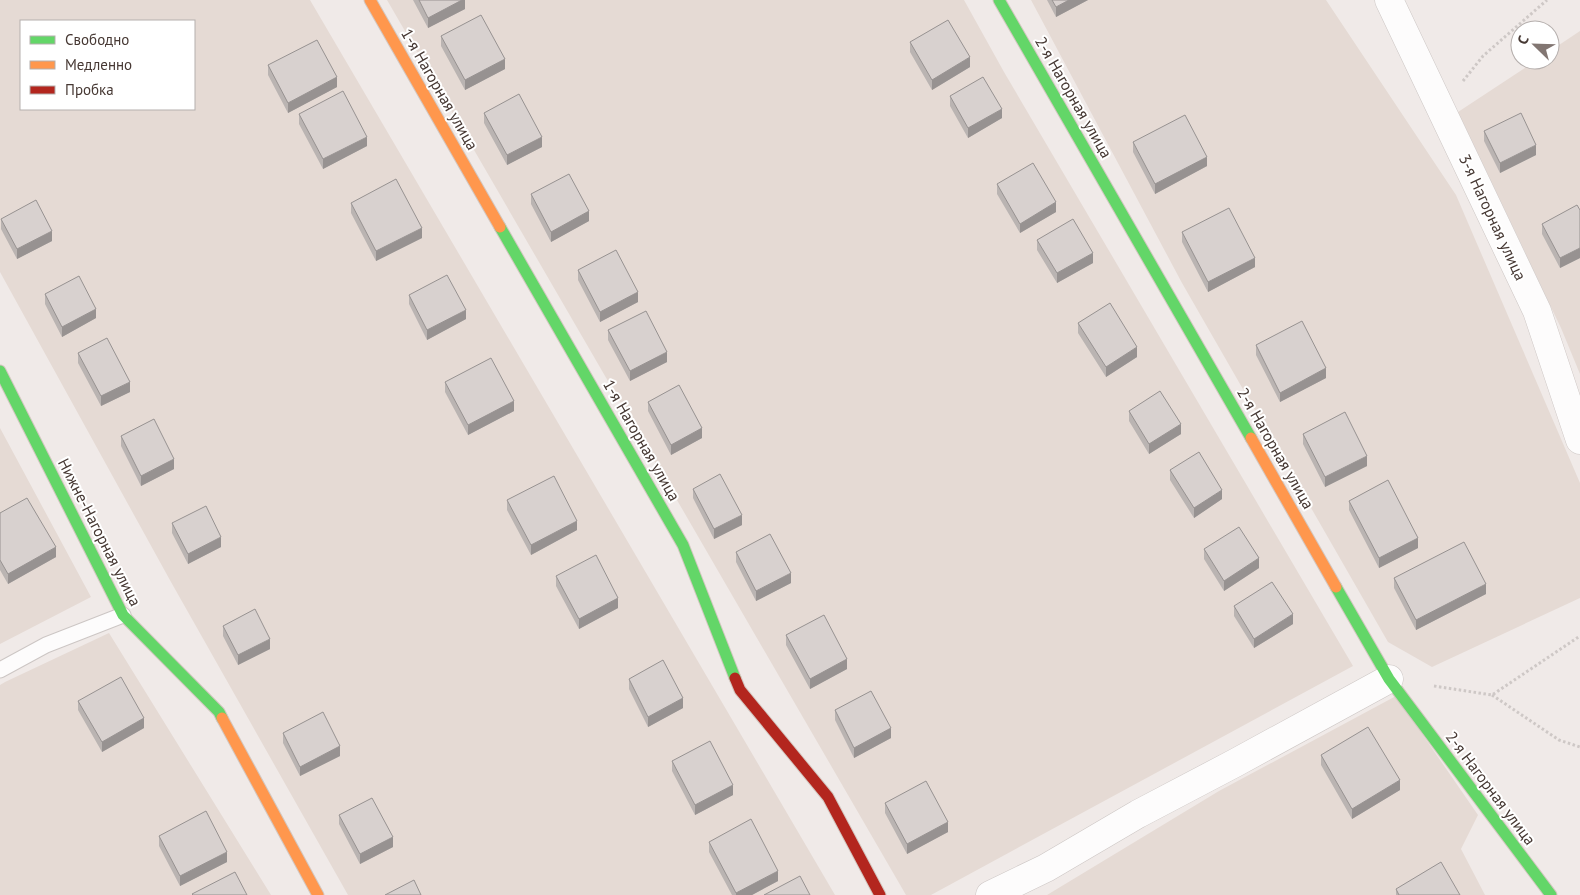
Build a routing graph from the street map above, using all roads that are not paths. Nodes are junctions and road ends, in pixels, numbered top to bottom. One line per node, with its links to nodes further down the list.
1 (370, 0): 10 (street, 1-я Нагорная улица)
2 (999, 0): 8 (street, 2-я Нагорная улица)
3 (1390, 0): 5 (street, 3-я Нагорная улица)
4 (0, 371): 6 (street, Нижне-Нагорная улица)
5 (1580, 440)
6 (123, 615): 7 (lane); 9 (street, Нижне-Нагорная улица)
7 (0, 670)
8 (1389, 679): 11 (street); 12 (street, 2-я Нагорная улица)
9 (318, 895)
10 (880, 895)
11 (990, 895)
12 (1551, 895)

